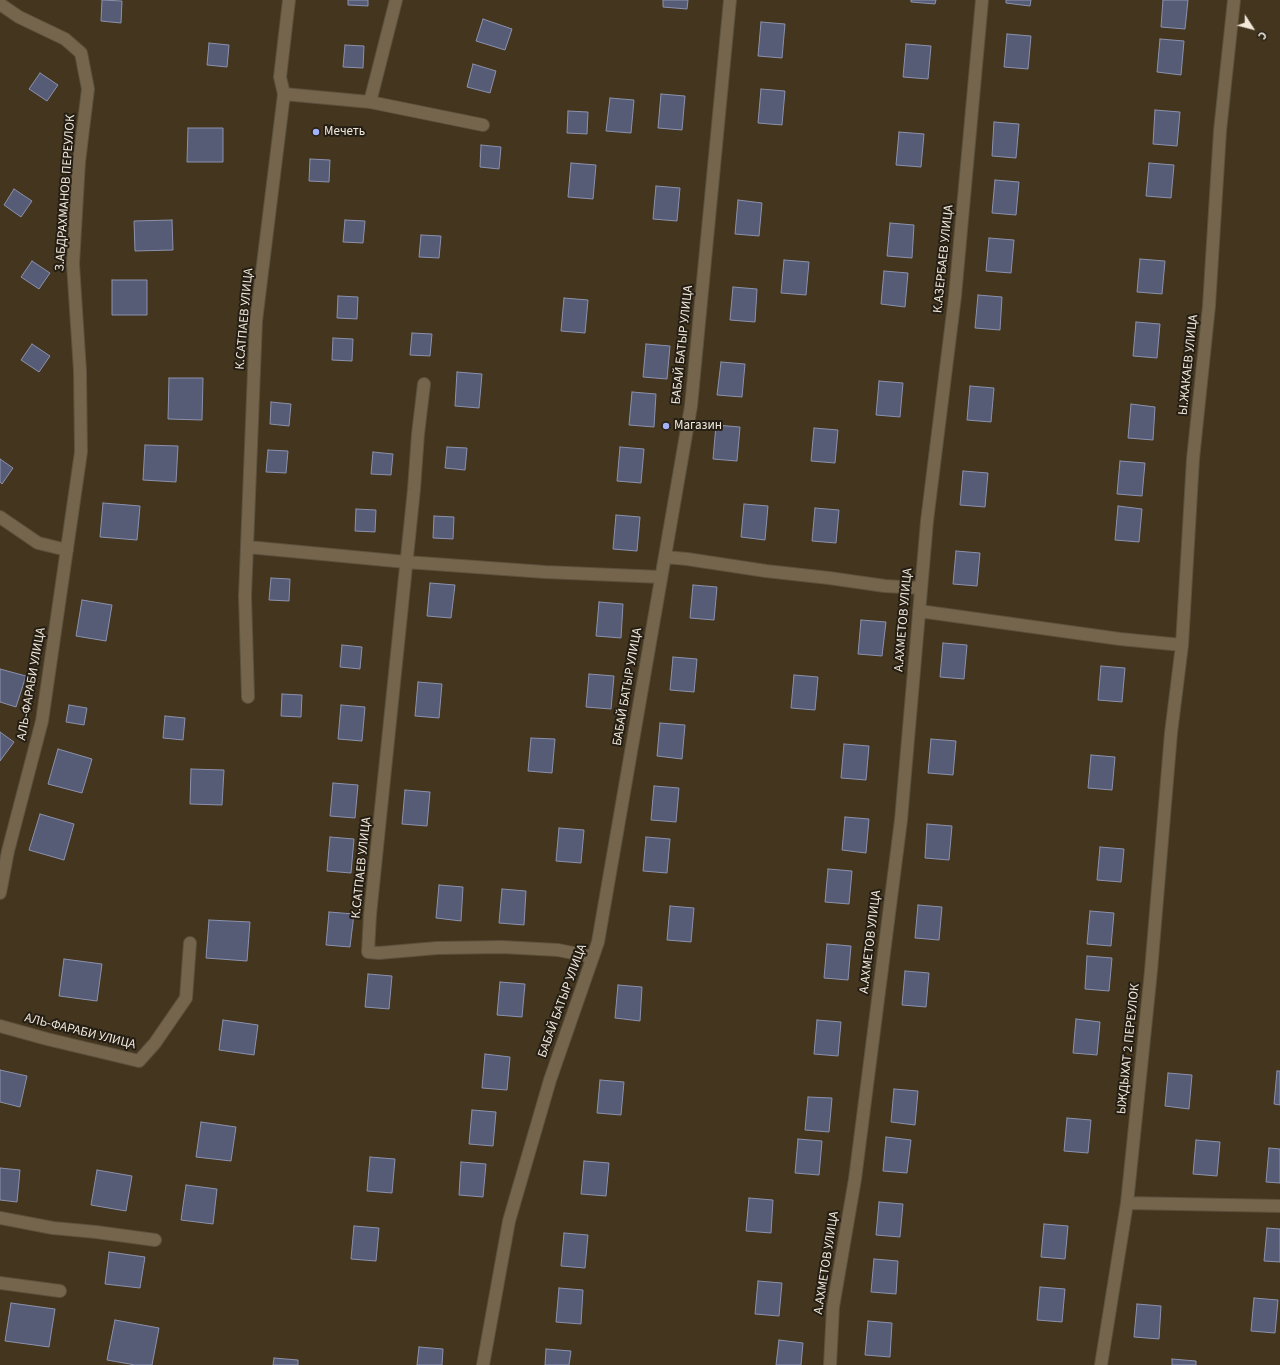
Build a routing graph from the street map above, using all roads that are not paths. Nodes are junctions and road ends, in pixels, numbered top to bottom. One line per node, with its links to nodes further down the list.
1 (289, 0): 7 (street, К.САТПАЕВ УЛИЦА)
2 (396, 0): 8 (street)
3 (730, 0): 15 (street, БАБАЙ БАТЫР УЛИЦА)
4 (982, 0): 12 (street, К.АЗЕРБАЕВ УЛИЦА)
5 (1234, 0): 20 (street, Ы.ЖАКАЕВ УЛИЦА)
6 (0, 4): 14 (street, З.АБДРАХМАНОВ ПЕРЕУЛОК)
7 (284, 94): 8 (street); 13 (street, К.САТПАЕВ УЛИЦА)
8 (370, 102): 9 (street)
9 (483, 125)
10 (424, 384): 16 (street, К.САТПАЕВ УЛИЦА)
11 (0, 517): 14 (street)
12 (927, 521): 18 (street, А.АХМЕТОВ УЛИЦА)
13 (248, 547): 16 (street); 21 (street, К.САТПАЕВ УЛИЦА)
14 (67, 550): 23 (street, АЛЬ-ФАРАБИ УЛИЦА)
15 (665, 557): 17 (street, БАБАЙ БАТЫР УЛИЦА); 18 (street)
16 (406, 562): 17 (street); 25 (street, К.САТПАЕВ УЛИЦА)
17 (662, 577): 25 (street, БАБАЙ БАТЫР УЛИЦА)
18 (921, 588): 19 (street, А.АХМЕТОВ УЛИЦА)
19 (919, 611): 20 (street); 34 (street, А.АХМЕТОВ УЛИЦА)
20 (1182, 645): 22 (street, Ы.ЖАКАЕВ УЛИЦА)
21 (248, 697)
22 (1171, 733): 27 (street, ЫЖДЫХАТ 2 ПЕРЕУЛОК)
23 (0, 892)
24 (190, 943): 26 (street, АЛЬ-ФАРАБИ УЛИЦА)
25 (593, 957): 33 (street, БАБАЙ БАТЫР УЛИЦА)
26 (0, 1026)
27 (1127, 1203): 28 (street); 35 (street, ЫЖДЫХАТ 2 ПЕРЕУЛОК)
28 (1280, 1206)
29 (0, 1218): 30 (street)
30 (156, 1240)
31 (0, 1283): 32 (street)
32 (60, 1291)
33 (483, 1365)
34 (830, 1365)
35 (1101, 1365)

